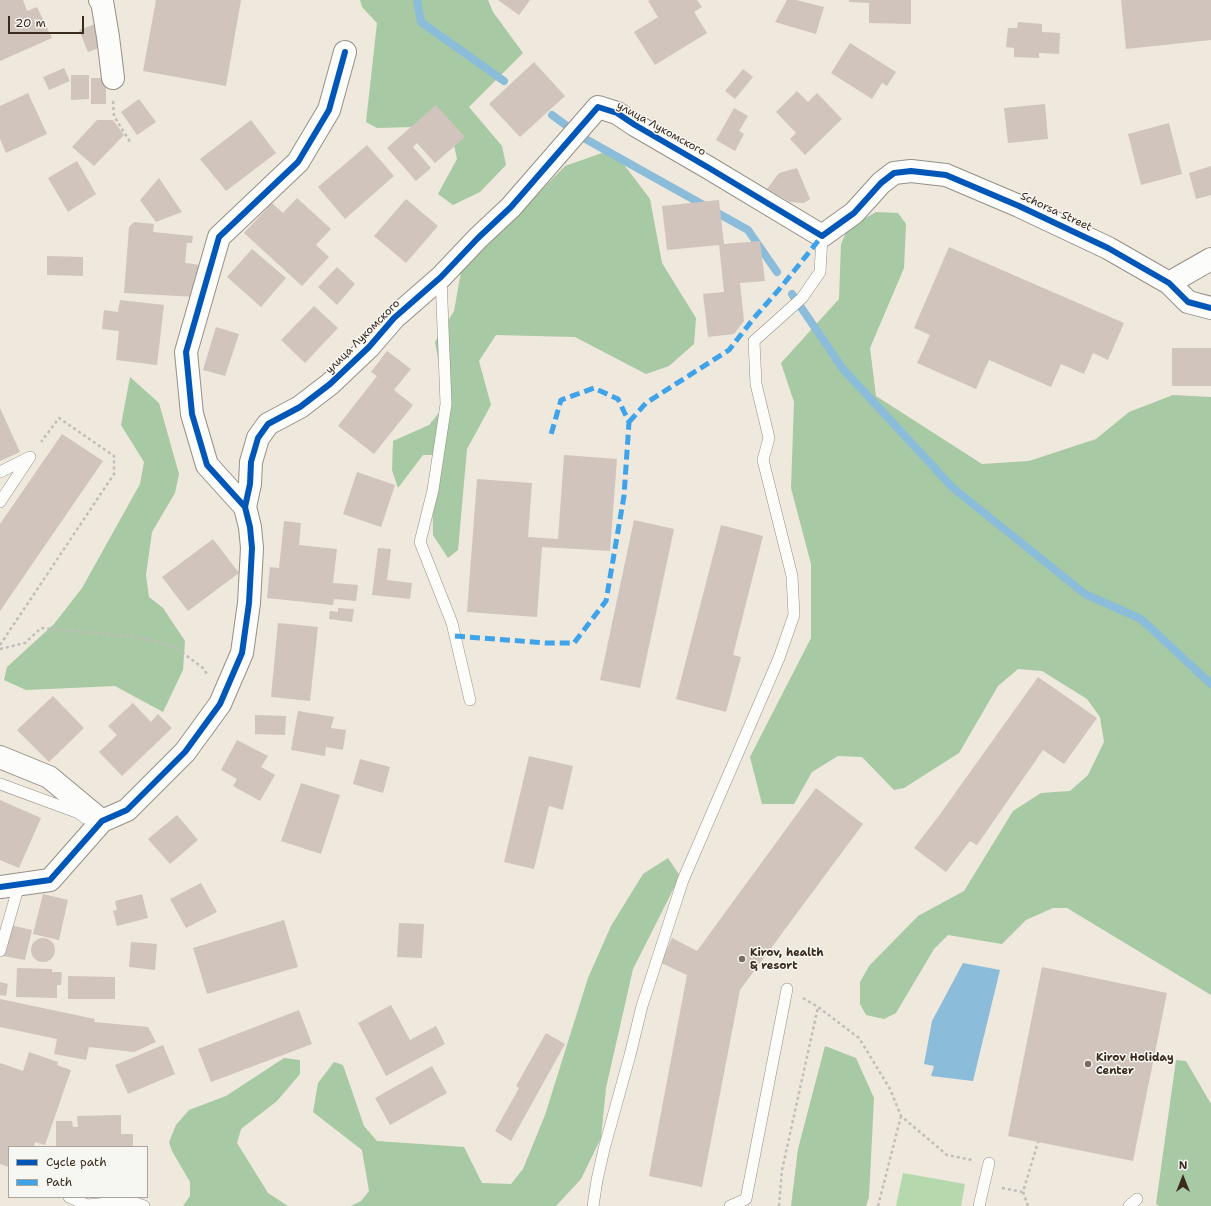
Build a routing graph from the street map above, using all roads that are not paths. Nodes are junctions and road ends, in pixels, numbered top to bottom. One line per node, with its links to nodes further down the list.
1 (100, 0): 3 (street)
2 (345, 52): 11 (street)
3 (113, 78)
4 (822, 236): 6 (street, улица Лукомского); 7 (street, Schorsa Street); 22 (lane)
5 (1211, 259): 7 (street)
6 (441, 277): 11 (street, улица Лукомского); 12 (lane)
7 (1169, 283): 8 (street, Schorsa Street)
8 (1211, 308)
9 (0, 472): 10 (lane)
10 (0, 502)
11 (245, 507): 15 (street, улица Лукомского)
12 (470, 700)
13 (0, 757): 15 (street)
14 (0, 784): 15 (lane)
15 (99, 824): 16 (street)
16 (10, 886): 17 (lane)
17 (0, 951)
18 (787, 988): 23 (lane)
19 (989, 1162): 24 (lane)
20 (72, 1198): 21 (lane)
21 (144, 1206)
22 (593, 1206)
23 (730, 1206)
24 (979, 1206)

